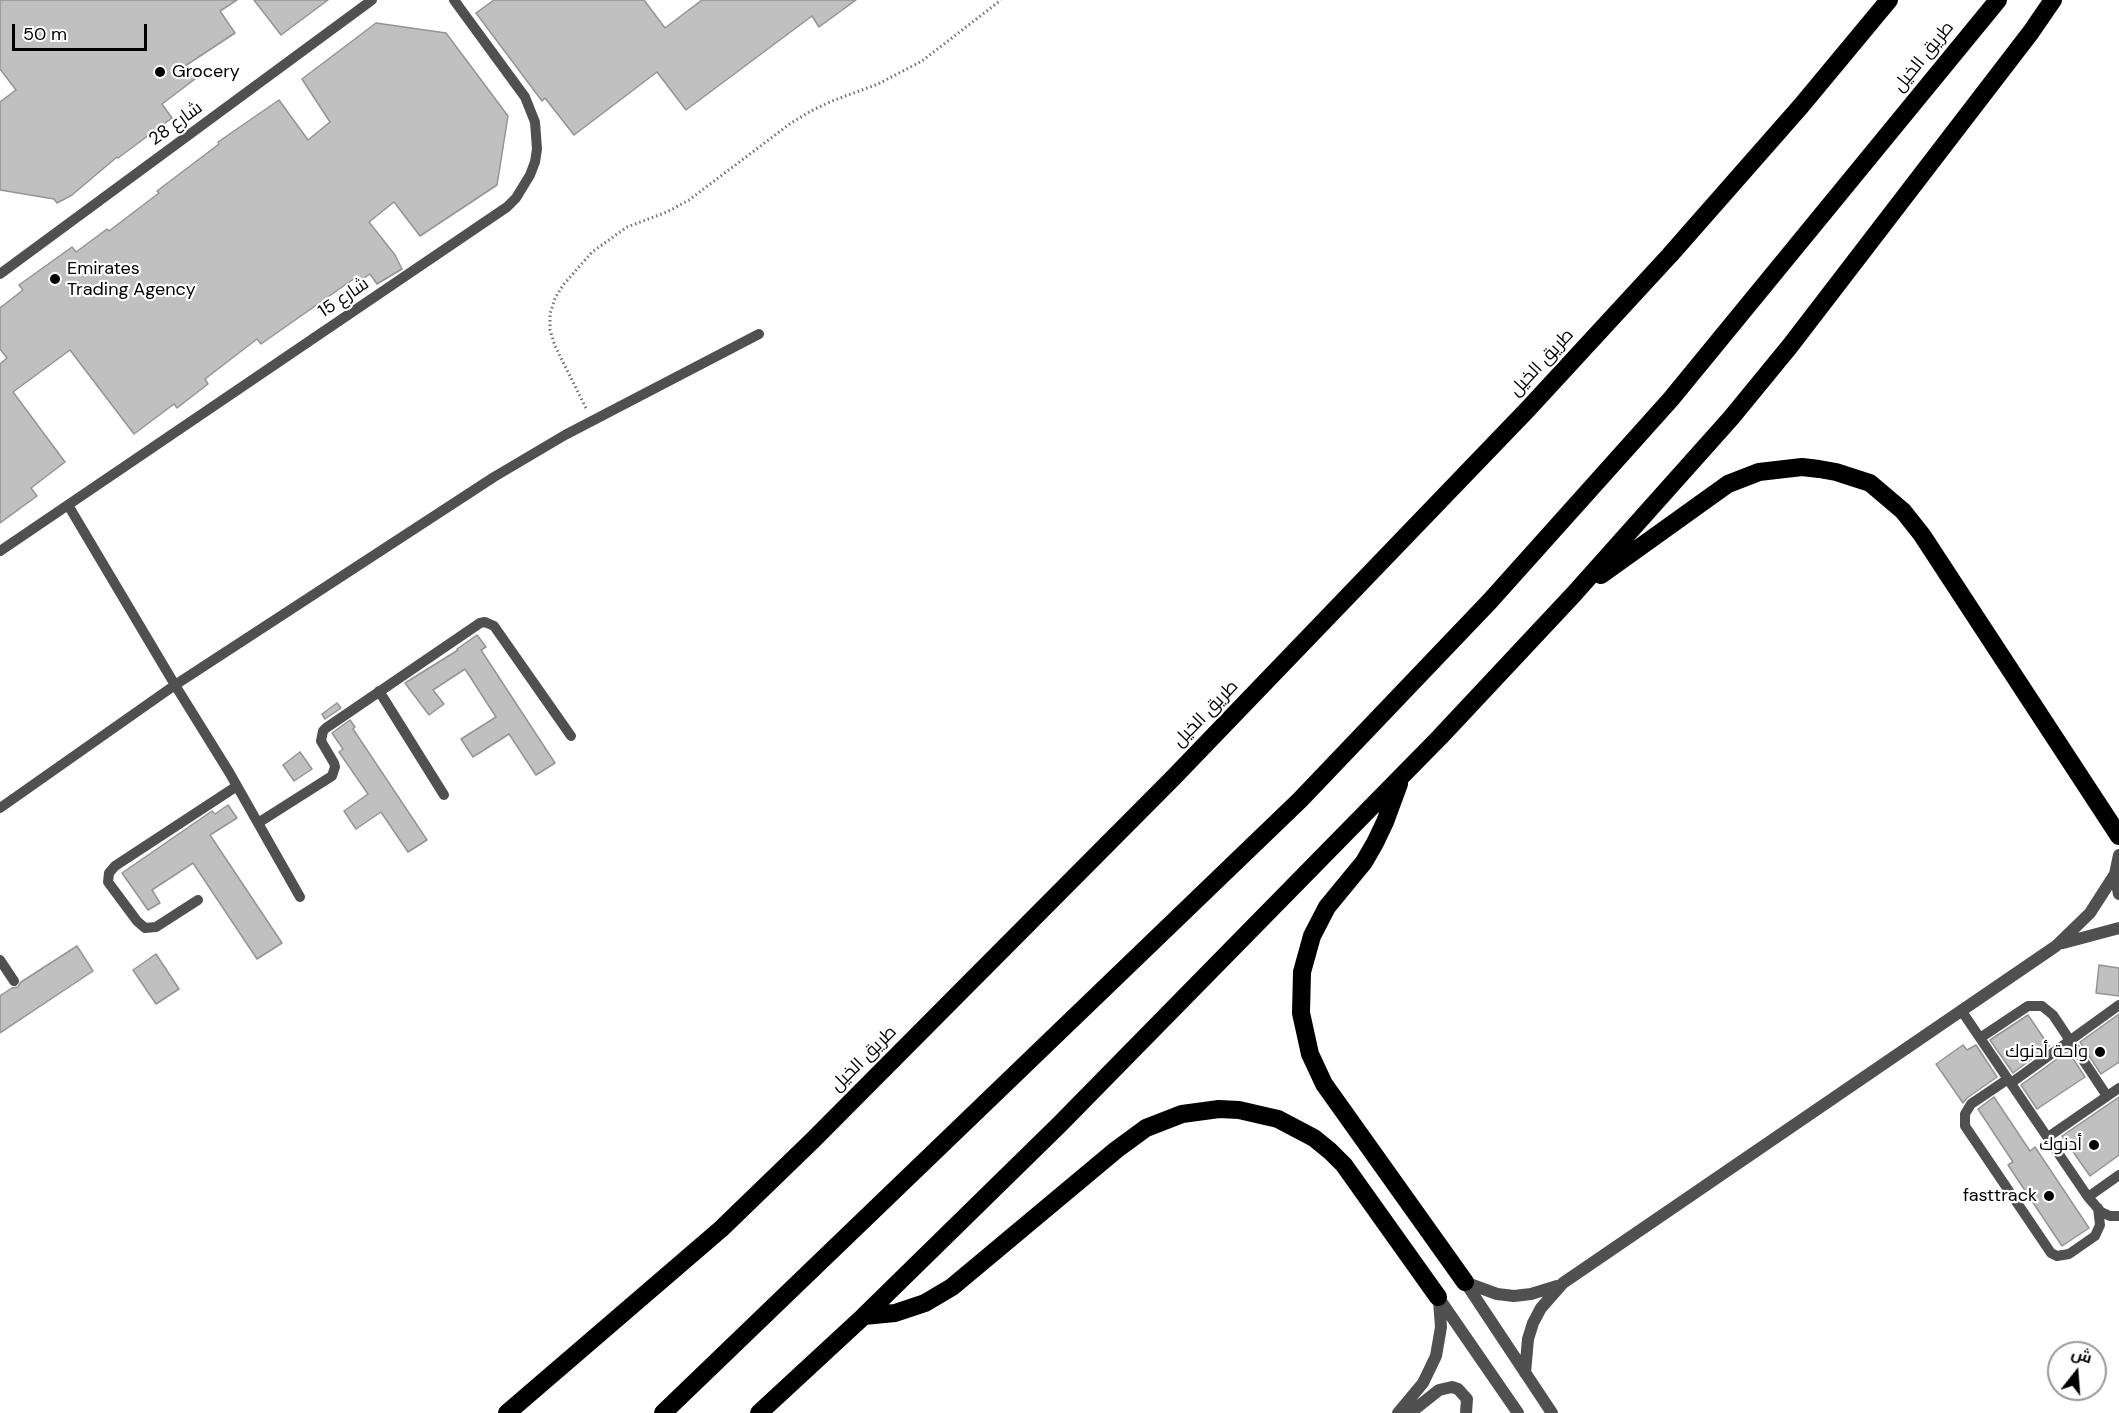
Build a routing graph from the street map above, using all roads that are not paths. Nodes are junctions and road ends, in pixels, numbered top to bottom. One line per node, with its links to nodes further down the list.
1 (372, 0): 7 (lane, شارع 28)
2 (454, 0): 9 (lane, شارع 15)
3 (1889, 0): 47 (highway, طريق الخيل)
4 (1998, 0): 48 (highway, طريق الخيل)
5 (2053, 0): 11 (highway)
6 (0, 258): 7 (lane)
7 (4, 271)
8 (759, 334): 12 (lane)
9 (68, 505): 10 (lane, شارع 15); 12 (lane)
10 (0, 550)
11 (1573, 595): 15 (highway); 20 (highway)
12 (175, 685): 16 (lane); 18 (lane)
13 (379, 691): 14 (lane); 17 (lane); 19 (lane)
14 (571, 736)
15 (1400, 778): 42 (highway); 45 (highway)
16 (237, 786): 19 (lane); 25 (lane)
17 (444, 795)
18 (0, 808)
19 (258, 823): 24 (lane)
20 (2119, 836)
21 (2119, 855): 22 (street)
22 (2115, 874): 23 (street); 27 (street)
23 (2119, 894)
24 (300, 897)
25 (198, 900)
26 (2119, 928): 27 (street)
27 (2056, 946): 31 (street)
28 (0, 960): 29 (lane)
29 (14, 981)
30 (2119, 1005): 33 (lane)
31 (1961, 1010): 32 (lane); 43 (street)
32 (1980, 1038): 33 (lane); 34 (lane)
33 (2070, 1041): 34 (lane); 36 (lane)
34 (2009, 1081): 37 (lane); 40 (lane)
35 (2119, 1088): 36 (lane)
36 (2107, 1096): 37 (lane)
37 (2048, 1137): 39 (lane)
38 (2119, 1175): 39 (lane)
39 (2088, 1197): 40 (lane)
40 (2098, 1208): 41 (lane)
41 (2119, 1216)
42 (1465, 1282): 43 (street); 46 (street)
43 (1563, 1283): 46 (street)
44 (1438, 1297): 45 (highway); 50 (street); 53 (street)
45 (864, 1316): 49 (highway)
46 (1525, 1372): 54 (street)
47 (507, 1413)
48 (663, 1413)
49 (759, 1413)
50 (1398, 1413)
51 (1410, 1413): 52 (street)
52 (1466, 1413)
53 (1518, 1413)
54 (1552, 1413)

